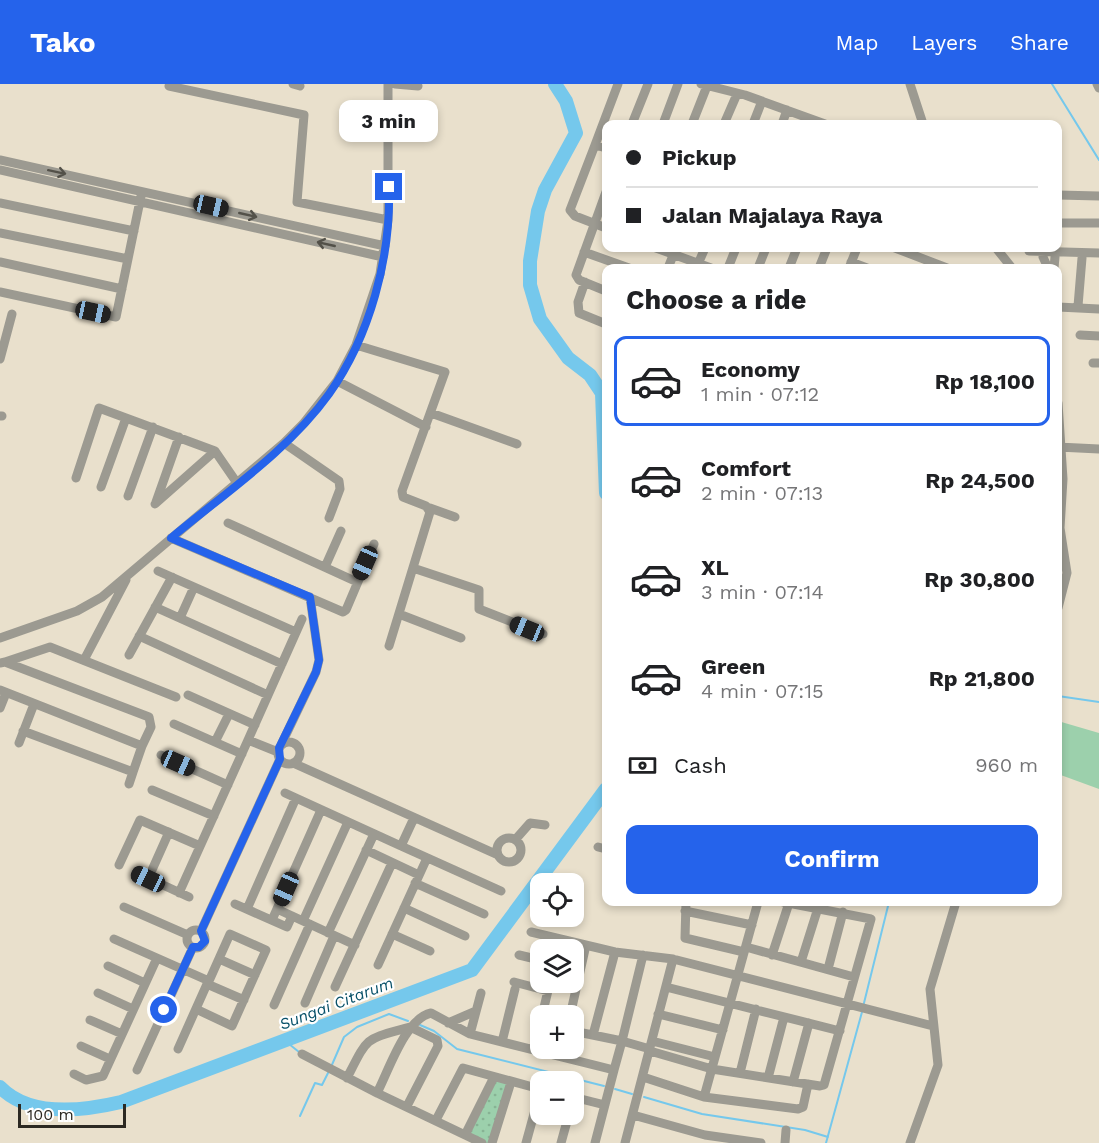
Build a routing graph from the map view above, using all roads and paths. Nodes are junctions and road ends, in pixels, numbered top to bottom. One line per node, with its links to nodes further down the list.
1 (170, 84): 11 (street)
2 (388, 84): 36 (street)
3 (395, 84): 10 (street)
4 (618, 84): 16 (street)
5 (648, 84): 17 (street)
6 (678, 84): 18 (street)
7 (910, 84): 24 (street)
8 (1097, 84): 12 (street)
9 (704, 85): 13 (street); 19 (street)
10 (418, 86)
11 (199, 88): 36 (street)
12 (1099, 88)
13 (737, 94): 14 (street); 20 (street)
14 (762, 101): 15 (street); 21 (street)
15 (787, 110): 22 (street); 23 (street)
16 (604, 120)
17 (634, 120)
18 (664, 120)
19 (693, 120)
20 (726, 120)
21 (755, 120)
22 (783, 120)
23 (811, 120)
24 (922, 120)
25 (602, 126): 26 (street)
26 (595, 145): 27 (street); 39 (street)
27 (602, 147)
28 (0, 160): 30 (street, one-way to 30)
29 (0, 170): 33 (street)
30 (142, 190): 33 (street); 43 (street, one-way to 43)
31 (1062, 195): 32 (street)
32 (1099, 196)
33 (140, 201): 41 (street); 45 (street, one-way to 33)
34 (0, 203): 41 (street)
35 (602, 203): 39 (street)
36 (388, 220): 44 (street)
37 (1062, 223): 38 (street)
38 (1099, 223)
39 (594, 224): 40 (street); 46 (street)
40 (602, 227)
41 (134, 231): 58 (street)
42 (0, 233): 58 (street)
43 (357, 240): 44 (street); 45 (street)
44 (385, 246): 53 (street)
45 (354, 251): 53 (street)
46 (584, 252): 60 (street); 67 (street)
47 (677, 252): 61 (street)
48 (703, 252): 61 (street)
49 (906, 252): 56 (street)
50 (999, 252): 64 (street)
51 (1062, 252): 52 (street)
52 (1099, 253)
53 (383, 257): 78 (street)
54 (1043, 257): 65 (street)
55 (1055, 257): 66 (street)
56 (922, 258): 62 (street); 63 (street)
57 (1082, 258): 71 (street)
58 (128, 259): 68 (street)
59 (0, 262): 68 (street)
60 (618, 264)
61 (698, 264)
62 (919, 264)
63 (937, 264)
64 (1009, 264)
65 (1046, 264)
66 (1054, 264)
67 (585, 282): 69 (street); 75 (street)
68 (122, 289): 70 (street)
69 (602, 289)
70 (0, 292)
71 (1078, 306): 72 (street); 73 (street)
72 (1062, 307)
73 (1099, 309)
74 (12, 314): 79 (street)
75 (602, 322)
76 (1080, 335): 77 (street)
77 (1099, 336)
78 (356, 345): 80 (street); 81 (street)
79 (0, 359)
80 (337, 381): 84 (street); 86 (street)
81 (431, 413): 84 (street); 87 (street)
82 (126, 418): 83 (street); 91 (street); 93 (street)
83 (153, 427): 85 (street); 94 (street)
84 (426, 427): 95 (street)
85 (179, 437): 90 (street); 90 (street)
86 (284, 443): 92 (street); 97 (street)
87 (517, 444)
88 (1062, 447): 89 (street)
89 (1099, 449)
90 (215, 450): 92 (street)
91 (76, 478)
92 (237, 483): 100 (street)
93 (101, 487)
94 (128, 496)
95 (430, 508): 96 (street); 104 (street)
96 (455, 517)
97 (329, 518)
98 (228, 523): 103 (street)
99 (341, 531): 103 (street)
100 (171, 538): 107 (street); 111 (street)
101 (1062, 541): 110 (street)
102 (374, 544): 108 (street)
103 (325, 567): 108 (street)
104 (413, 568): 113 (street); 117 (street)
105 (158, 571): 106 (street)
106 (172, 577): 109 (street); 112 (street)
107 (127, 578): 118 (street); 123 (street)
108 (357, 582): 111 (street)
109 (194, 587): 114 (street); 116 (street)
110 (1062, 592)
111 (310, 597): 134 (street)
112 (155, 607): 114 (street); 119 (street)
113 (399, 614): 120 (street); 121 (street)
114 (180, 618): 125 (street)
115 (302, 619): 116 (street)
116 (296, 632): 125 (street)
117 (543, 634)
118 (1, 636)
119 (139, 636): 122 (street); 127 (street)
120 (461, 638)
121 (389, 646)
122 (129, 655)
123 (84, 660): 124 (street); 129 (street)
124 (2, 663): 141 (street)
125 (282, 664): 127 (street)
126 (3, 692): 130 (street); 131 (street)
127 (268, 695): 135 (street)
128 (188, 696): 132 (street)
129 (176, 697)
130 (34, 704): 136 (street); 141 (street)
131 (0, 708)
132 (229, 714): 135 (street); 138 (street)
133 (174, 724): 138 (street)
134 (292, 724): 140 (street); 142 (street)
135 (255, 725): 137 (street)
136 (23, 731): 139 (street); 146 (street)
137 (248, 740): 142 (street); 143 (street)
138 (215, 742): 143 (street)
139 (19, 743)
140 (295, 744): 142 (street); 145 (street)
141 (142, 746): 146 (street)
142 (280, 752): 145 (street); 190 (street)
143 (242, 754): 148 (street)
144 (161, 755): 148 (street)
145 (296, 759): 154 (street)
146 (133, 772): 147 (street)
147 (129, 784)
148 (228, 785): 153 (street)
149 (152, 790): 153 (street)
150 (285, 793): 151 (street)
151 (296, 798): 152 (street); 182 (street)
152 (321, 810): 155 (street); 183 (street)
153 (214, 816): 160 (street)
154 (414, 818): 161 (street); 163 (street)
155 (348, 822): 158 (street); 188 (street)
156 (544, 825): 159 (street)
157 (169, 832): 160 (street); 166 (street); 168 (street)
158 (374, 834): 161 (street); 162 (street)
159 (515, 840): 163 (street); 163 (street)
160 (200, 846): 171 (street)
161 (400, 846): 164 (street)
162 (366, 850): 165 (street); 192 (street)
163 (498, 855)
164 (427, 858): 169 (street); 170 (street)
165 (392, 863): 169 (street); 198 (street)
166 (119, 865)
167 (137, 873): 168 (street)
168 (148, 879): 171 (street)
169 (417, 879): 180 (street); 185 (street)
170 (501, 891)
171 (179, 893): 172 (street)
172 (189, 897)
173 (235, 904): 182 (street)
174 (685, 906): 189 (street); 201 (street)
175 (757, 906): 189 (street)
176 (785, 906): 205 (street)
177 (807, 906): 181 (street)
178 (955, 906): 241 (street)
179 (124, 907): 194 (street)
180 (404, 908): 193 (street); 195 (street)
181 (818, 908): 184 (street); 211 (street)
182 (247, 909): 187 (street)
183 (277, 909): 186 (street); 187 (street)
184 (843, 912): 215 (street); 218 (street)
185 (484, 914)
186 (292, 916): 187 (street); 188 (street)
187 (272, 920)
188 (306, 923): 192 (street); 229 (street)
189 (752, 925): 201 (street)
190 (201, 931): 194 (street); 200 (street)
191 (531, 932): 197 (street)
192 (331, 934): 198 (street); 227 (street)
193 (392, 934): 202 (street); 212 (street)
194 (188, 935): 200 (street)
195 (465, 936)
196 (114, 939): 207 (street)
197 (546, 939)
198 (355, 945): 222 (street)
199 (586, 945): 203 (street); 230 (street)
200 (193, 947): 214 (street)
201 (745, 950): 205 (street); 217 (street)
202 (430, 951)
203 (615, 952): 204 (street); 248 (street)
204 (643, 955): 210 (street); 249 (street)
205 (772, 955): 211 (street)
206 (519, 956): 208 (street)
207 (157, 958): 214 (street); 220 (street)
208 (530, 958)
209 (219, 959): 216 (street); 216 (street); 219 (street)
210 (673, 959): 217 (street); 223 (street)
211 (801, 962): 215 (street)
212 (378, 965)
213 (108, 966): 220 (street)
214 (183, 969): 219 (street); 260 (street)
215 (828, 969): 218 (street)
216 (255, 975): 226 (street)
217 (738, 975): 228 (street); 231 (street)
218 (854, 976): 231 (street)
219 (208, 982): 226 (street); 233 (street)
220 (145, 983): 232 (street)
221 (530, 985): 250 (street)
222 (335, 987)
223 (666, 987): 228 (street); 236 (street)
224 (98, 993): 232 (street)
225 (481, 993): 235 (street)
226 (243, 1000): 233 (street)
227 (305, 1003)
228 (730, 1004): 234 (street); 243 (street)
229 (274, 1005)
230 (572, 1005)
231 (857, 1007): 241 (street); 244 (street)
232 (134, 1008): 246 (street)
233 (196, 1009): 253 (street)
234 (756, 1009): 237 (street); 262 (street)
235 (476, 1011): 239 (street); 247 (street)
236 (658, 1014): 243 (street); 252 (street)
237 (784, 1017): 240 (street); 267 (street)
238 (90, 1020): 246 (street)
239 (448, 1023): 242 (street); 247 (street)
240 (809, 1023): 244 (street); 269 (street)
241 (933, 1026): 291 (street)
242 (410, 1027): 266 (street); 272 (street); 276 (street)
243 (723, 1030): 256 (street)
244 (840, 1031): 270 (street)
245 (584, 1033): 248 (street)
246 (122, 1034): 257 (street)
247 (470, 1034): 250 (street)
248 (593, 1035): 249 (street)
249 (622, 1041): 252 (street); 261 (street)
250 (502, 1042): 254 (street)
251 (81, 1046): 257 (street)
252 (651, 1047): 256 (street); 259 (street); 265 (street)
253 (178, 1049)
254 (530, 1049)
255 (302, 1054): 266 (street)
256 (715, 1057): 259 (street)
257 (110, 1059): 263 (street)
258 (582, 1059): 261 (street)
259 (712, 1069): 262 (street); 273 (street)
260 (137, 1070)
261 (614, 1070): 275 (street)
262 (740, 1073): 267 (street)
263 (74, 1074)
264 (494, 1077): 268 (street); 278 (street); 282 (street)
265 (643, 1077): 273 (street); 277 (street)
266 (347, 1078): 272 (street)
267 (768, 1078): 269 (street)
268 (511, 1082): 271 (street); 284 (street)
269 (793, 1082): 270 (street)
270 (808, 1084): 273 (street)
271 (530, 1088)
272 (377, 1093): 276 (street)
273 (704, 1096)
274 (584, 1100): 275 (street)
275 (605, 1105): 287 (street)
276 (407, 1106): 278 (street)
277 (633, 1115): 288 (street); 289 (street)
278 (436, 1120): 282 (street)
279 (531, 1125): 285 (street)
280 (566, 1125): 286 (street)
281 (786, 1130): 290 (street)
282 (465, 1135): 283 (street)
283 (482, 1143)
284 (492, 1143)
285 (526, 1143)
286 (561, 1143)
287 (595, 1143)
288 (625, 1143)
289 (761, 1143)
290 (784, 1143)
291 (909, 1143)

